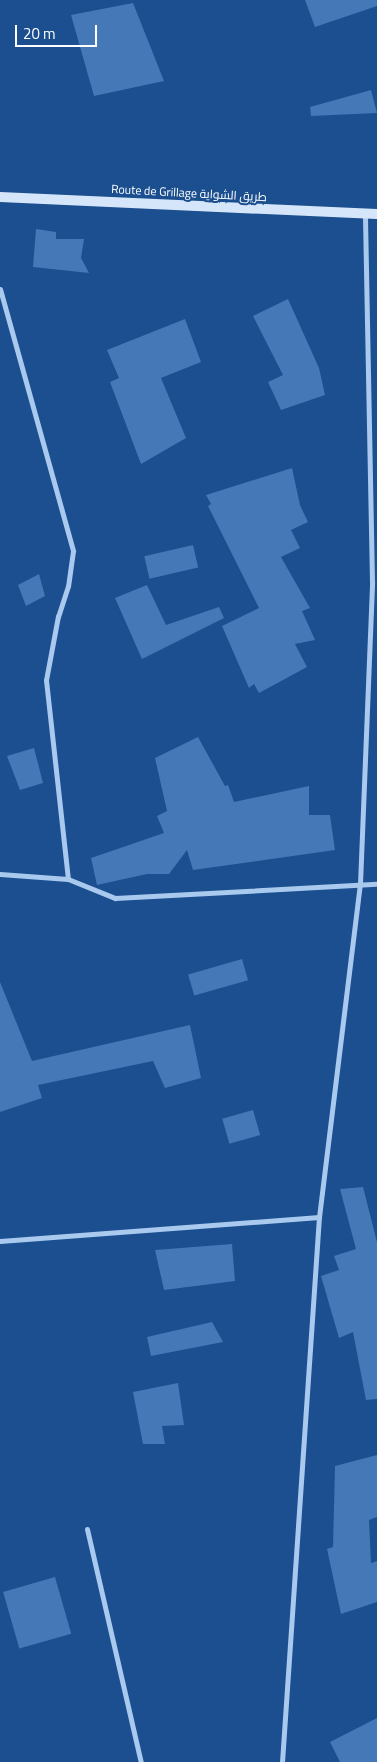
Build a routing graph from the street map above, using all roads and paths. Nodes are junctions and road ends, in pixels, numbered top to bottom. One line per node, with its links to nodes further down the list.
1 (0, 197): 2 (street, Route de Grillage طريق الشواية)
2 (365, 214): 3 (street, Route de Grillage طريق الشواية); 7 (street)
3 (377, 214)
4 (0, 289): 6 (street)
5 (0, 874): 6 (street)
6 (68, 879): 7 (street)
7 (360, 884): 8 (street); 9 (street)
8 (377, 884)
9 (318, 1217): 10 (street); 13 (street)
10 (0, 1241)
11 (87, 1529): 12 (street)
12 (141, 1762)
13 (282, 1762)

